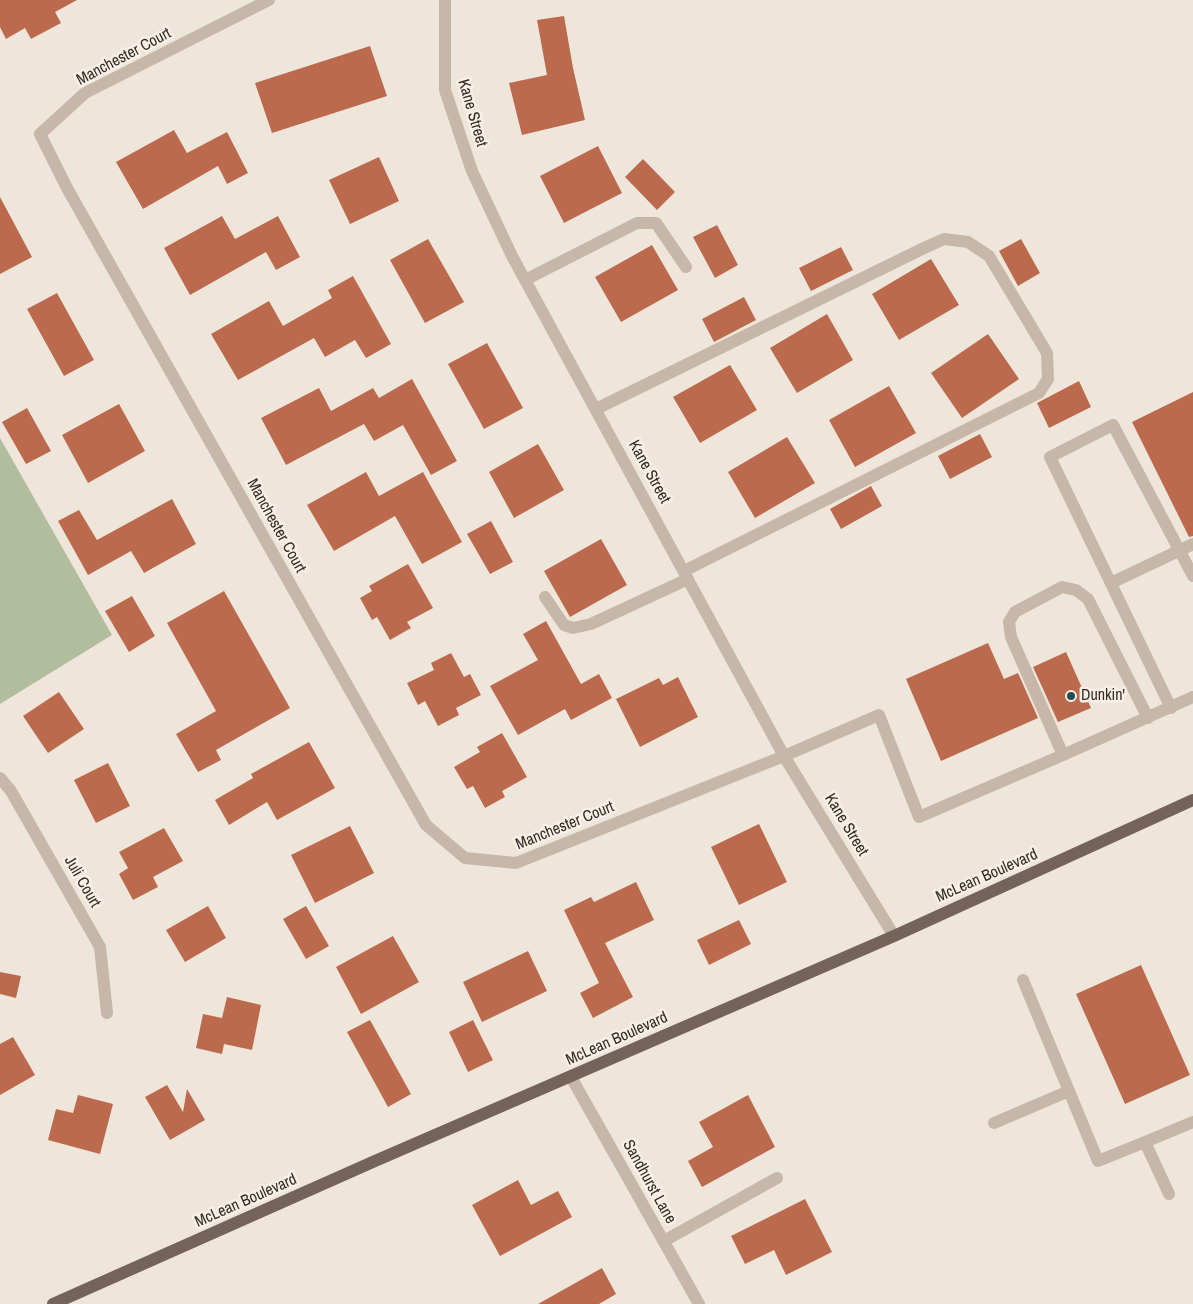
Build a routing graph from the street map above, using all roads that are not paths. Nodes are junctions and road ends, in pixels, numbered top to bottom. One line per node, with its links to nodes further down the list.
1 (269, 0): 16 (street, Manchester Court)
2 (445, 0): 4 (street, Kane Street)
3 (686, 267): 4 (street)
4 (525, 280): 5 (street, Kane Street)
5 (596, 409): 8 (street, Kane Street); 8 (street)
6 (1193, 544): 7 (street)
7 (1180, 551): 9 (street); 10 (street); 10 (street)
8 (686, 575): 11 (street); 16 (street, Kane Street)
9 (1193, 576)
10 (1111, 583): 13 (street)
11 (545, 597)
12 (1193, 697): 13 (street)
13 (1171, 708): 14 (street)
14 (1148, 718): 15 (street); 15 (street)
15 (1063, 755): 16 (street)
16 (784, 756): 19 (street, Kane Street)
17 (0, 778): 21 (street, Juli Court)
18 (1193, 800): 19 (main road, McLean Boulevard)
19 (894, 936): 22 (main road, McLean Boulevard)
20 (1023, 980): 23 (street)
21 (107, 1013)
22 (571, 1077): 29 (street, Sandhurst Lane); 30 (main road, McLean Boulevard)
23 (1069, 1091): 24 (street); 26 (street)
24 (994, 1122)
25 (1193, 1122): 26 (street)
26 (1145, 1142): 28 (street)
27 (777, 1178): 29 (street)
28 (1169, 1194)
29 (664, 1241): 31 (street, Sandhurst Lane)
30 (53, 1304)
31 (699, 1304)

